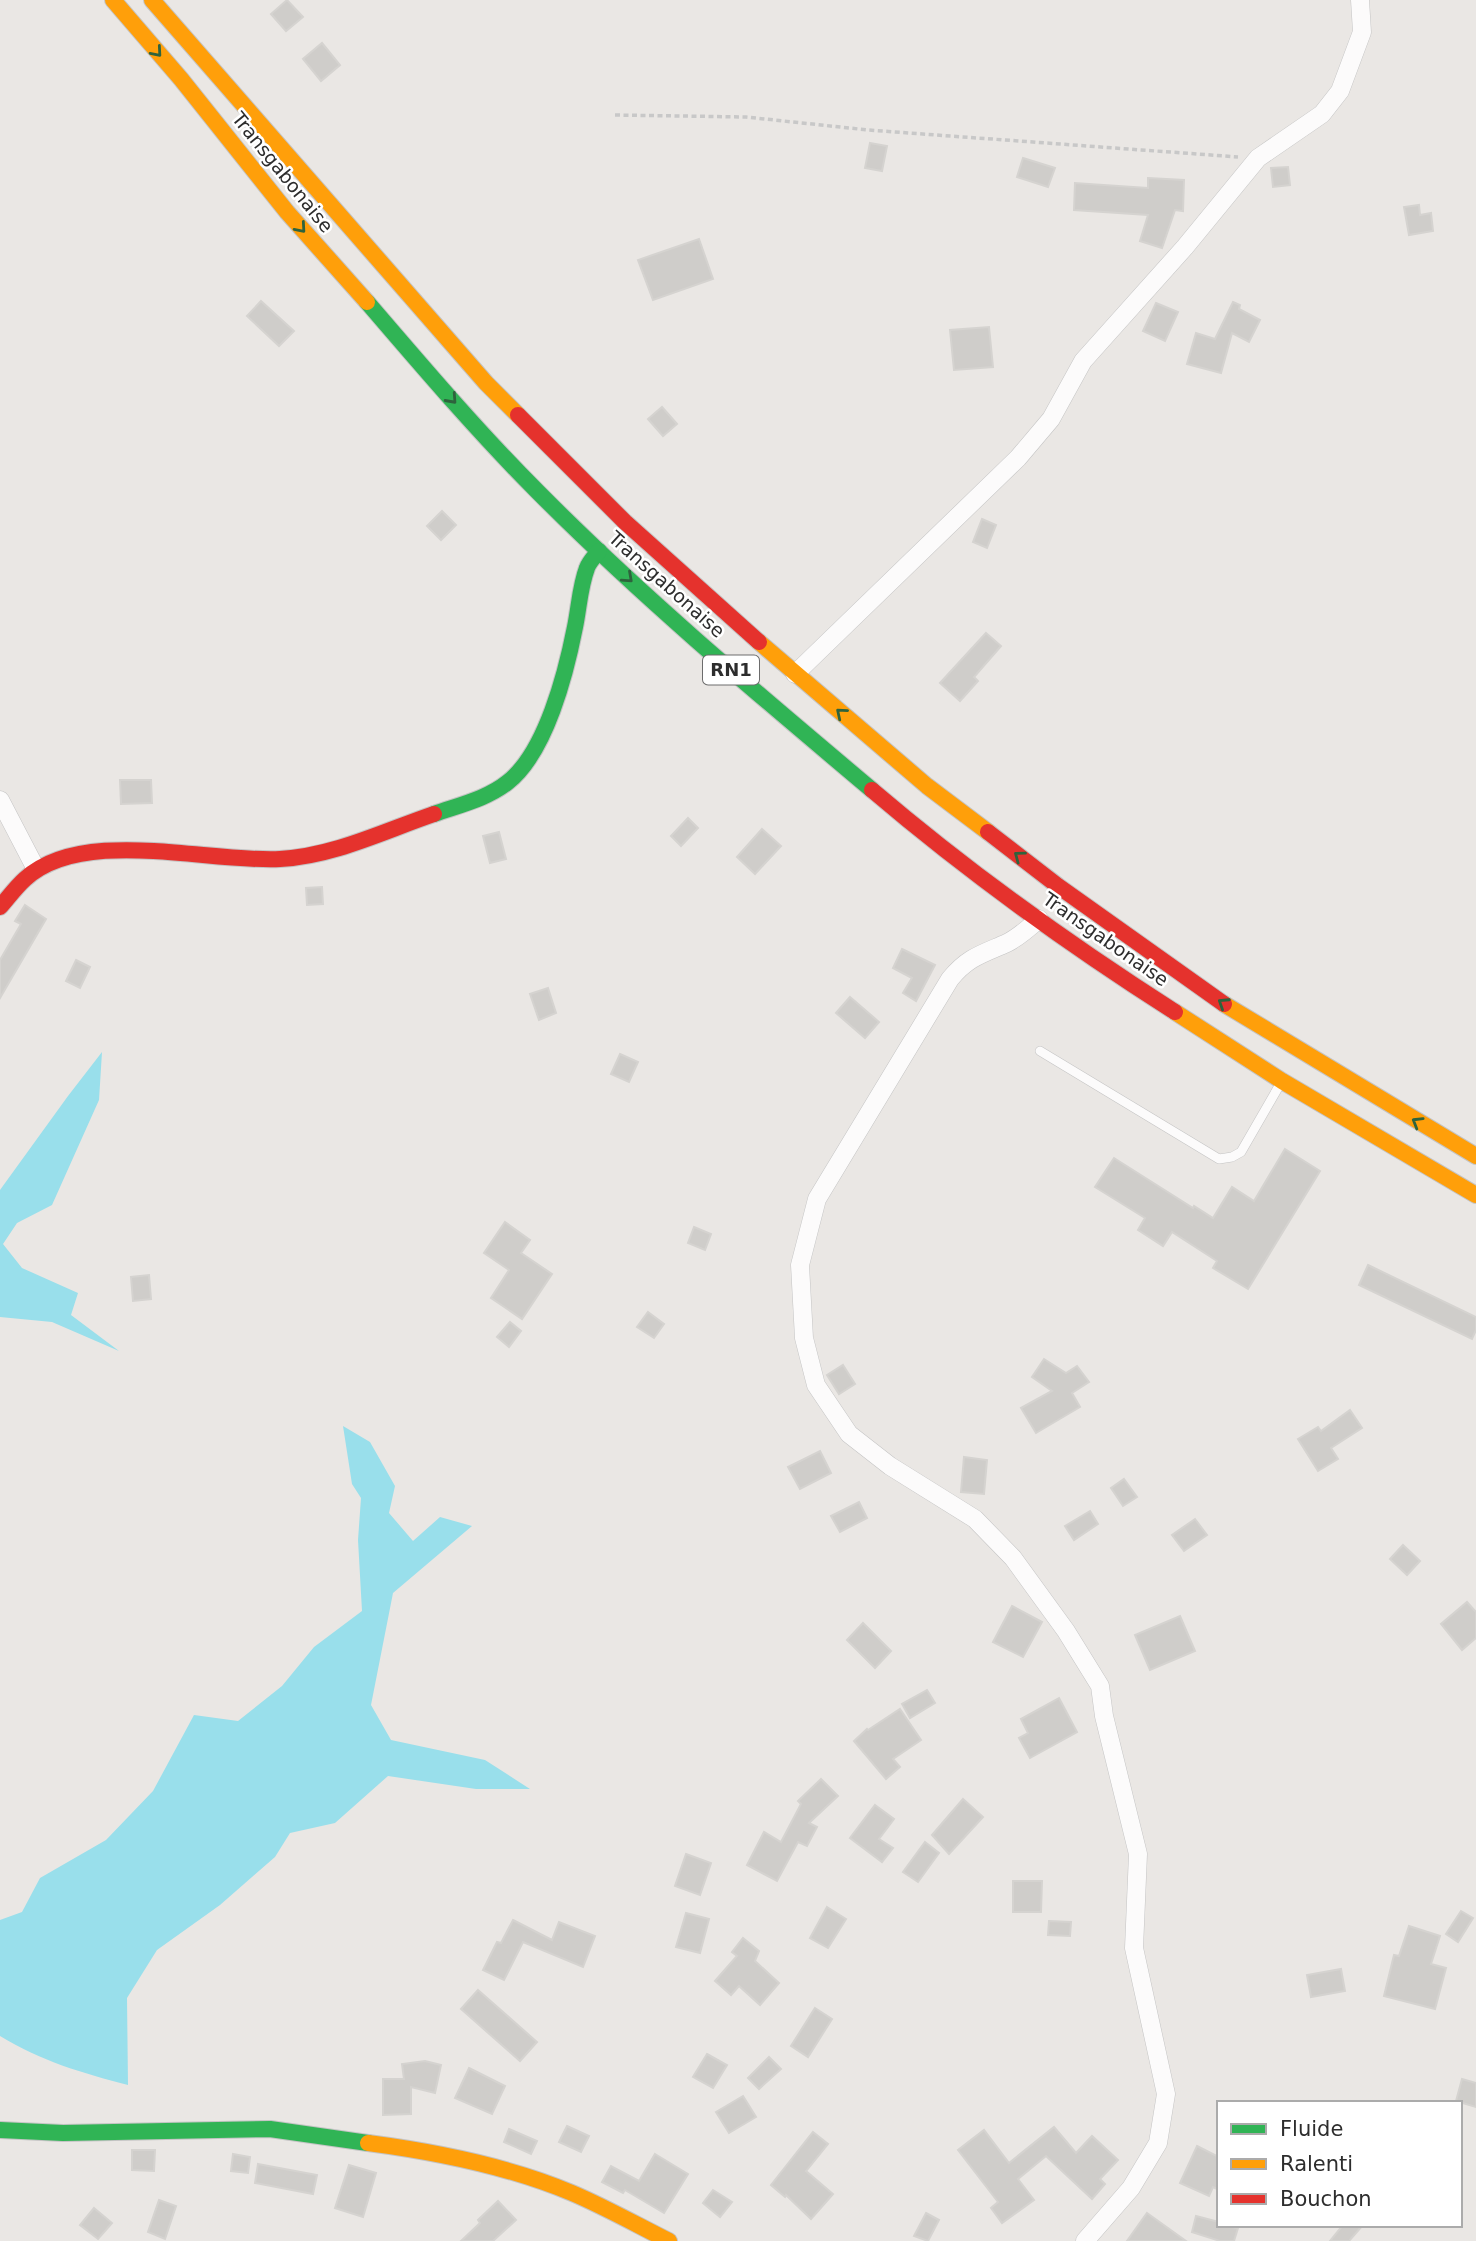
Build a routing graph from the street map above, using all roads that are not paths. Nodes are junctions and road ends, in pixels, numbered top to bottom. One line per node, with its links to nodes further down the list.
1 (113, 0): 4 (main road, Transgabonaise / RN1, one-way to 4)
2 (152, 0): 4 (main road, Transgabonaise / RN1)
3 (1360, 0): 5 (street)
4 (612, 537): 5 (main road, Transgabonaise / RN1); 7 (main road); 9 (main road, Transgabonaise / RN1, one-way to 9)
5 (795, 674): 12 (main road, Transgabonaise / RN1, one-way to 5)
6 (0, 800): 7 (street)
7 (36, 869): 8 (main road)
8 (0, 907)
9 (1039, 919): 11 (main road, Transgabonaise / RN1); 16 (street)
10 (1040, 1051): 11 (lane)
11 (1282, 1082): 13 (main road, Transgabonaise / RN1)
12 (1476, 1156)
13 (1476, 1195)
14 (0, 2130): 15 (main road)
15 (669, 2241)
16 (1085, 2241)

